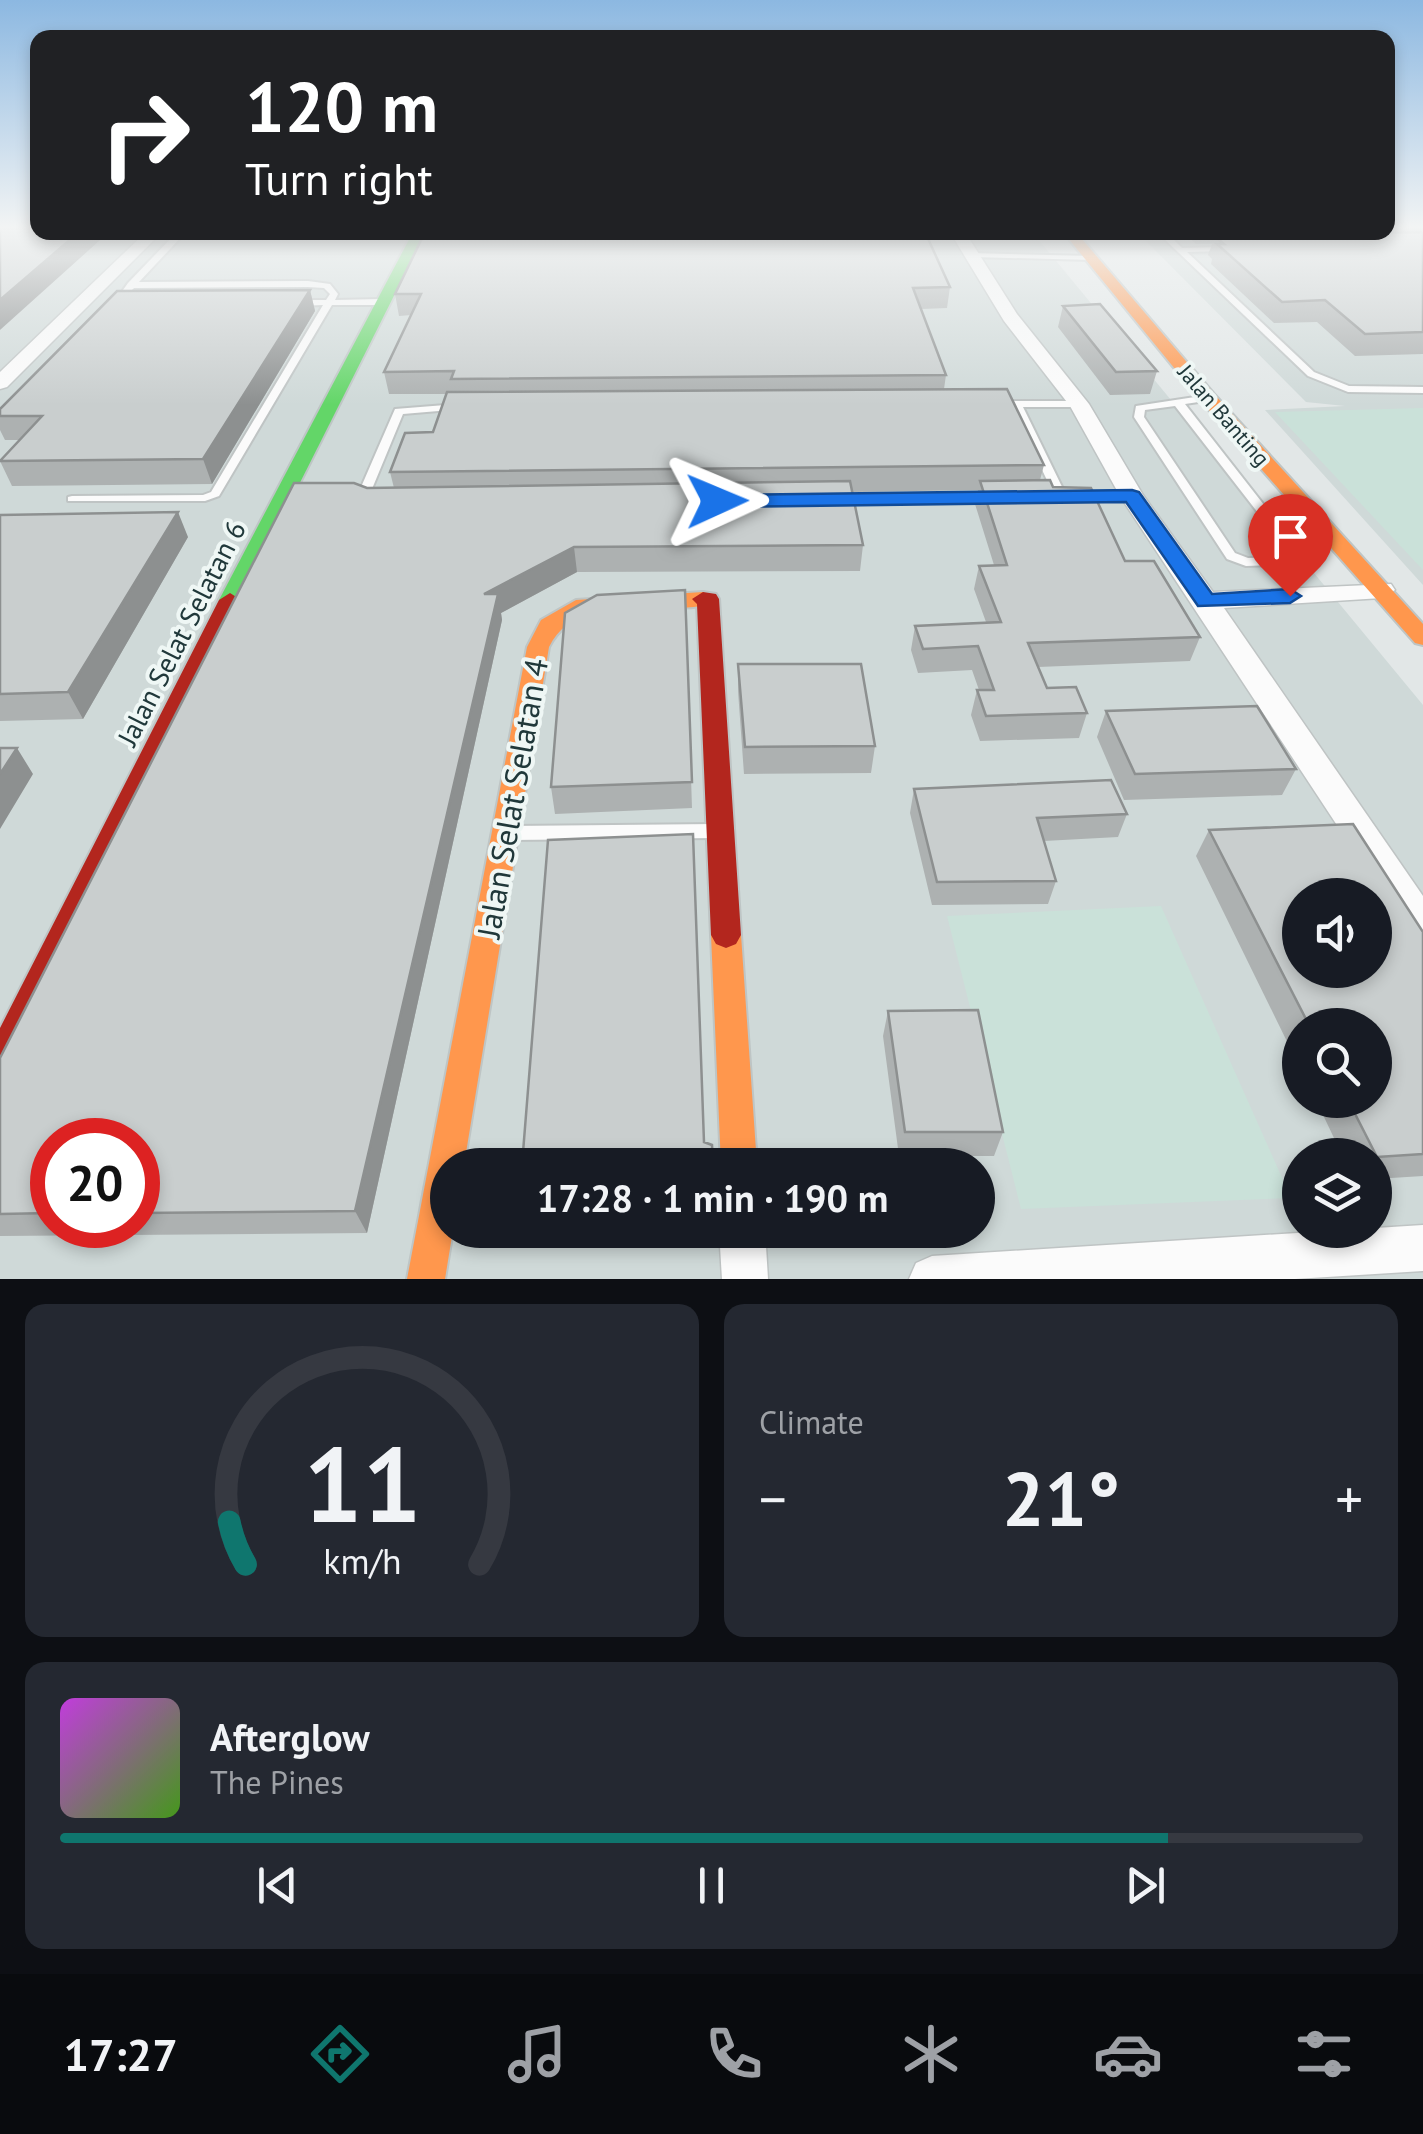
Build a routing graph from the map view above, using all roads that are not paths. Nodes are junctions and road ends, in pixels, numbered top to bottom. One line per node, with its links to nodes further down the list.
1 (130, 285): 11 (lane)
2 (97, 286): 12 (street)
3 (325, 286): 10 (lane)
4 (391, 286): 8 (street, Jalan Selat Selatan 6)
5 (991, 286): 18 (street)
6 (1114, 286): 15 (street, Jalan Banting)
7 (1218, 286): 14 (lane)
8 (382, 302): 10 (lane); 34 (street, Jalan Selat Selatan 6)
9 (292, 303): 10 (lane)
10 (332, 303): 25 (lane)
11 (116, 305)
12 (9, 366): 13 (street)
13 (0, 382)
14 (1423, 390)
15 (1208, 398): 19 (lane); 28 (street, Jalan Banting)
16 (980, 404): 17 (lane)
17 (1016, 404): 18 (lane); 24 (lane)
18 (1079, 404): 21 (street)
19 (1179, 404): 19 (lane)
20 (474, 407): 27 (lane)
21 (1132, 496): 24 (lane); 29 (street)
22 (1002, 498): 26 (lane)
23 (1041, 498): 24 (lane)
24 (1061, 498)
25 (72, 499)
26 (825, 500)
27 (374, 505)
28 (1382, 590): 29 (street); 30 (street, Jalan Banting)
29 (1206, 601): 33 (street)
30 (1423, 638)
31 (720, 831): 32 (lane); 32 (street, Jalan Selat Selatan 4); 35 (street, Jalan Selat Selatan 4)
32 (506, 833): 38 (street, Jalan Selat Selatan 4)
33 (1423, 925)
34 (0, 1062)
35 (738, 1148)
36 (743, 1248): 39 (street)
37 (1423, 1248): 40 (street)
38 (426, 1279)
39 (745, 1279)
40 (932, 1279)

